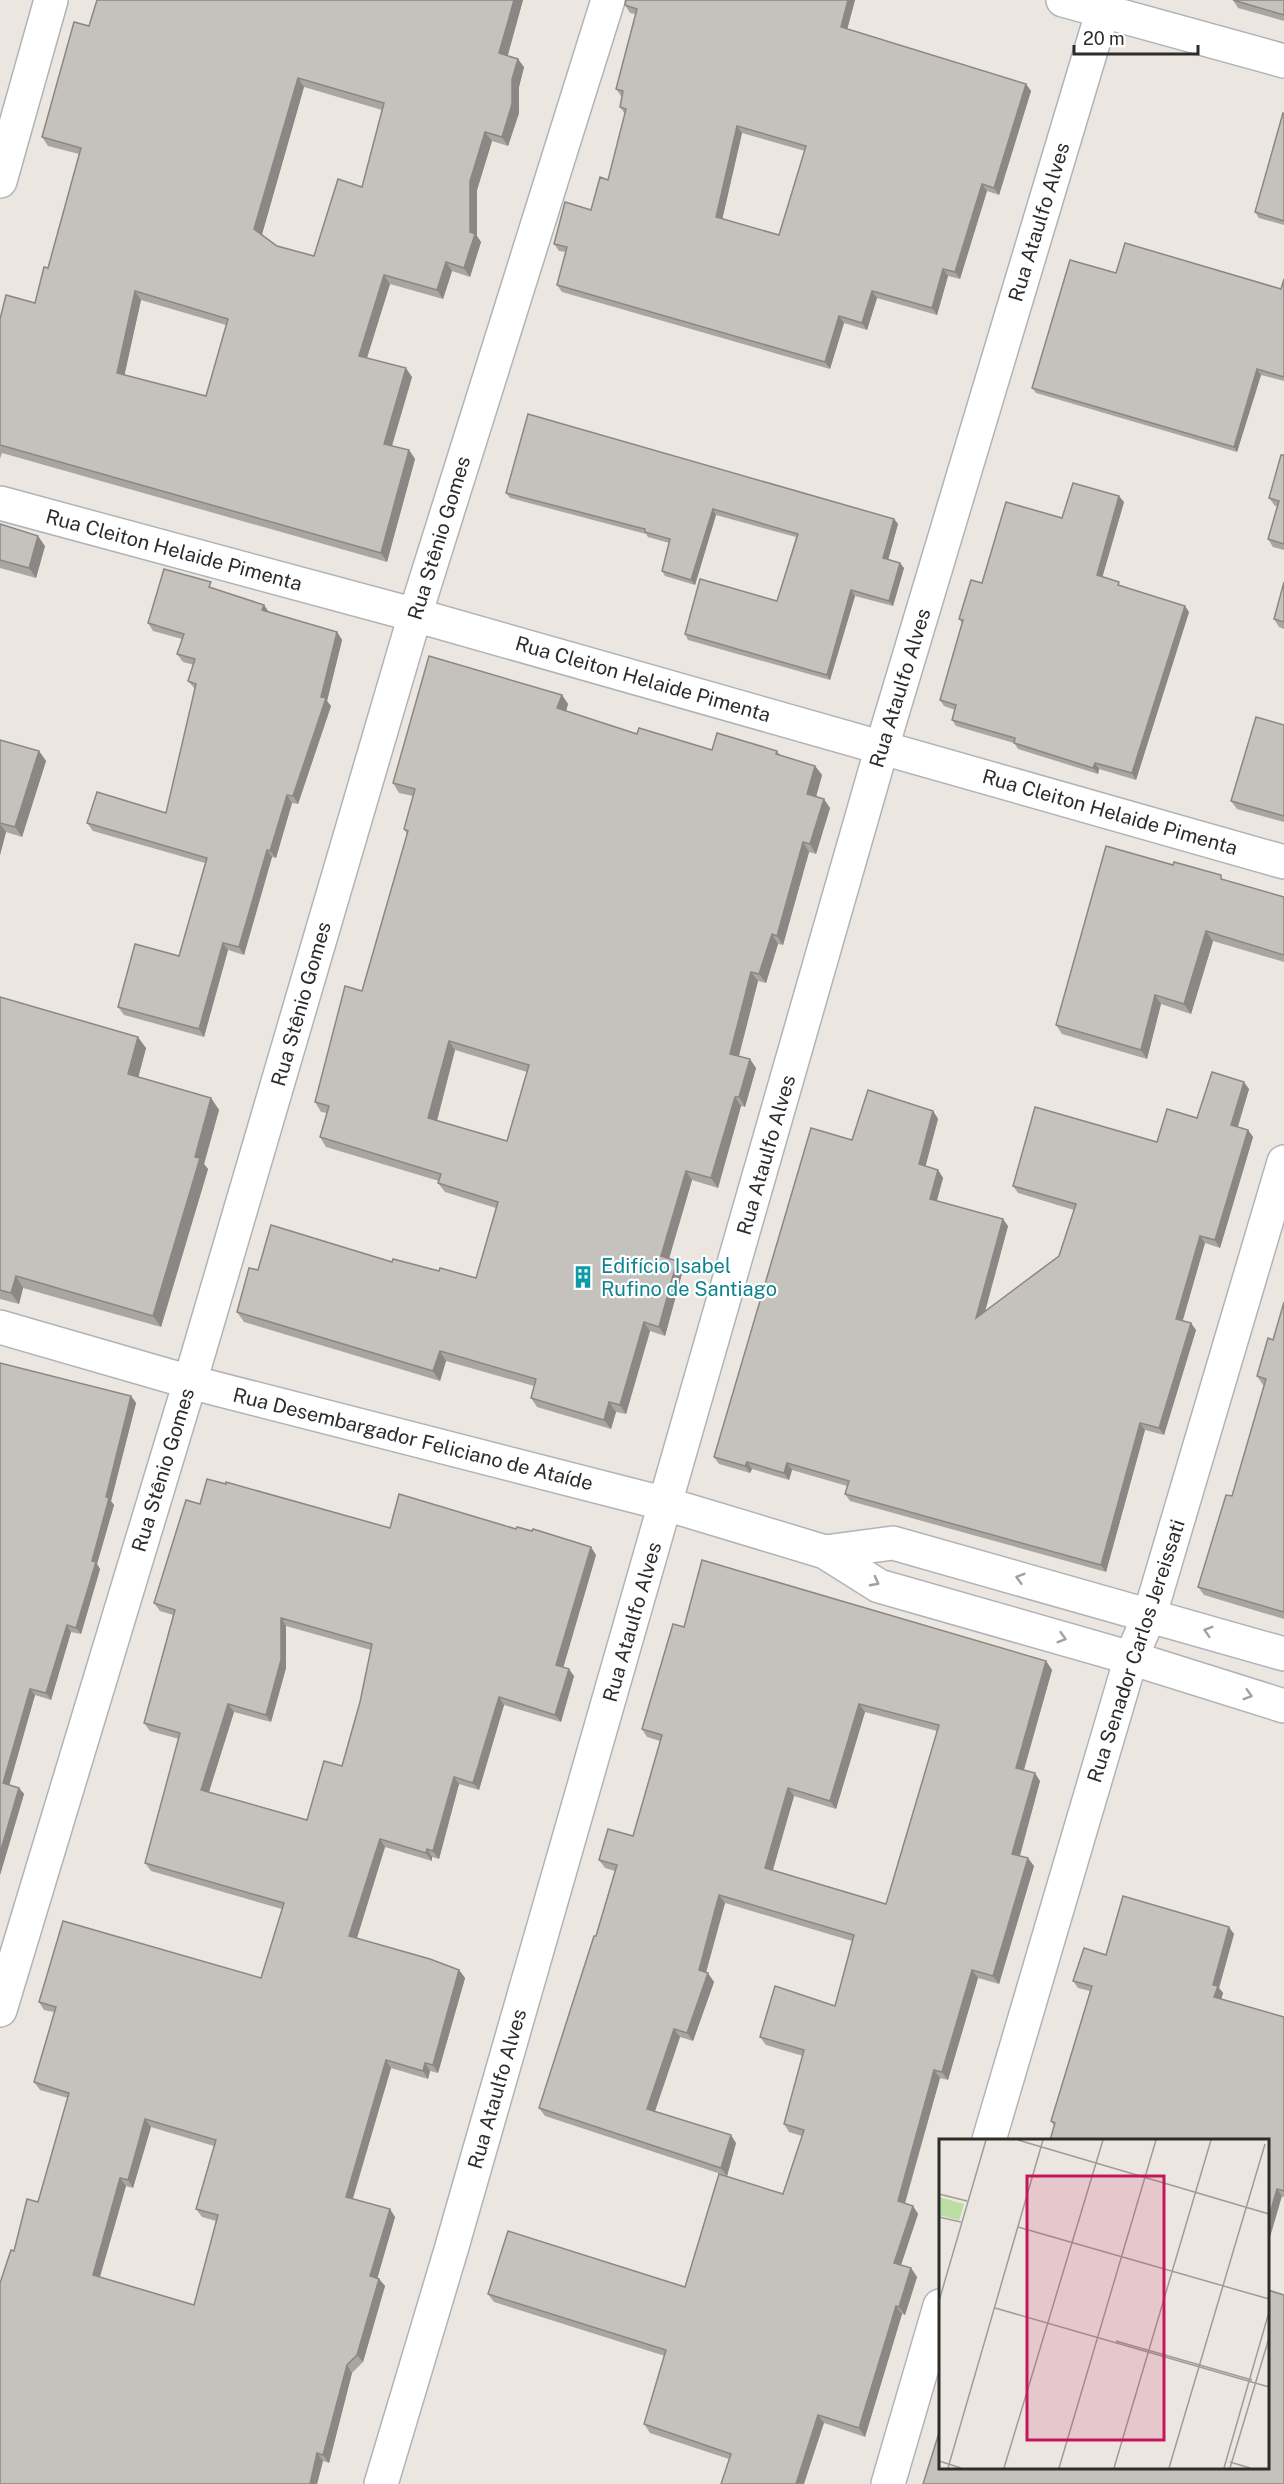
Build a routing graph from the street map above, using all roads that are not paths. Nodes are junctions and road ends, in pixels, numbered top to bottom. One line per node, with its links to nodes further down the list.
1 (51, 0): 6 (street)
2 (608, 0): 8 (street, Rua Stênio Gomes)
3 (1064, 0): 4 (street)
4 (1104, 6): 5 (street); 9 (street, Rua Ataulfo Alves)
5 (1284, 61)
6 (0, 181)
7 (0, 503): 8 (street, Rua Cleiton Helaide Pimenta)
8 (415, 615): 9 (street, Rua Cleiton Helaide Pimenta); 13 (street, Rua Stênio Gomes)
9 (882, 747): 10 (street, Rua Cleiton Helaide Pimenta); 14 (street, Rua Ataulfo Alves)
10 (1284, 862)
11 (1284, 1162): 16 (street, Rua Senador Carlos Jereissati)
12 (0, 1327): 13 (street, Rua Desembargador Feliciano de Ataíde)
13 (190, 1382): 14 (street, Rua Desembargador Feliciano de Ataíde); 20 (street, Rua Stênio Gomes)
14 (666, 1504): 15 (street, Rua Desembargador Feliciano de Ataíde); 23 (street, Rua Ataulfo Alves)
15 (825, 1552): 16 (street, Rua Desembargador Feliciano de Ataíde, one-way to 15); 18 (street, Rua Desembargador Feliciano de Ataíde, one-way to 18)
16 (1150, 1614): 17 (street, Rua Desembargador Feliciano de Ataíde, one-way to 16); 18 (street, Rua Senador Carlos Jereissati)
17 (1284, 1654)
18 (1131, 1658): 19 (street, Rua Desembargador Feliciano de Ataíde, one-way to 19); 21 (street, Rua Senador Carlos Jereissati)
19 (1284, 1706)
20 (0, 2010)
21 (989, 2139)
22 (939, 2309): 24 (street)
23 (381, 2484)
24 (888, 2484)

